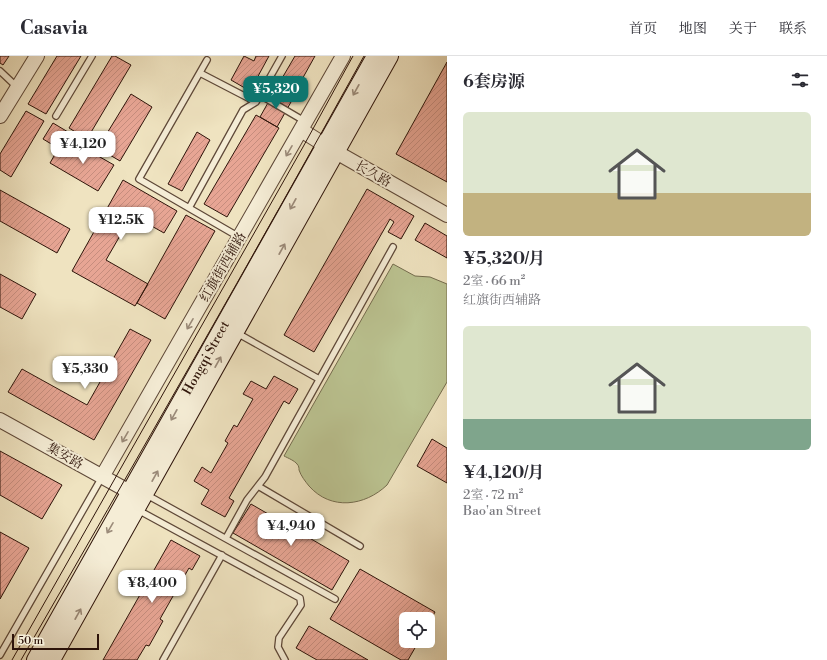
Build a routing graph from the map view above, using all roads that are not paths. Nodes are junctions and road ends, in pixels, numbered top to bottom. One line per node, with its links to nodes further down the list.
1 (37, 56): 10 (street)
2 (92, 56): 14 (lane)
3 (282, 56): 11 (lane)
4 (343, 56): 15 (street, 红旗街西辅路)
5 (375, 56): 16 (main road, Hongqi Street, one-way to 16)
6 (390, 56): 16 (main road, Hongqi Street)
7 (207, 60): 9 (lane)
8 (0, 71): 10 (lane)
9 (200, 73): 12 (lane); 17 (lane)
10 (18, 87): 13 (street)
11 (260, 95): 12 (lane); 15 (lane)
12 (256, 102): 17 (lane)
13 (0, 116)
14 (56, 116)
15 (304, 126): 16 (street, 长久路); 19 (street, 红旗街西辅路, one-way to 19)
16 (330, 149): 18 (street, 长久路); 21 (main road, Hongqi Street, one-way to 16); 26 (main road, Hongqi Street, one-way to 26)
17 (189, 208): 19 (lane)
18 (447, 215)
19 (240, 238): 24 (street, 红旗街西辅路, one-way to 24)
20 (393, 247): 22 (lane)
21 (236, 332): 22 (lane); 26 (main road, Hongqi Street, one-way to 21)
22 (319, 379): 25 (lane)
23 (0, 420): 24 (street, 集安路)
24 (102, 477): 26 (street, 集安路); 32 (lane)
25 (258, 486): 28 (lane); 29 (lane)
26 (137, 493): 27 (main road, Hongqi Street); 28 (lane); 33 (main road, Hongqi Street, one-way to 33)
27 (136, 509): 30 (lane); 34 (main road, Hongqi Street, one-way to 27)
28 (226, 538): 31 (lane)
29 (360, 546)
30 (222, 556): 35 (lane); 36 (lane)
31 (335, 599)
32 (0, 655)
33 (35, 660)
34 (52, 660)
35 (163, 660)
36 (285, 660)

